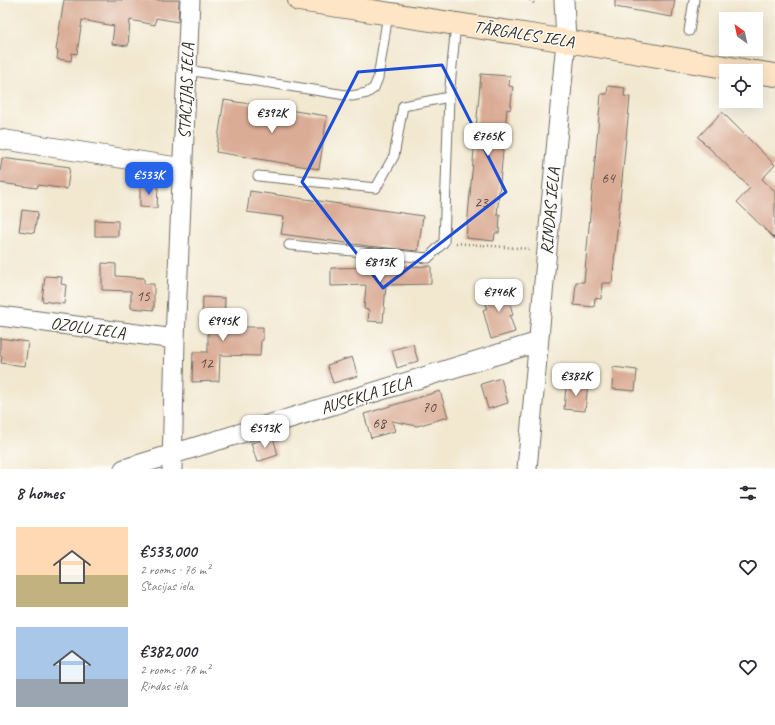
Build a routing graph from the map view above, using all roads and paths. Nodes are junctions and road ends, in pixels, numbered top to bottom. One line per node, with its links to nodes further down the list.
1 (190, 0): 12 (street, STACIJAS IELA)
2 (299, 0): 7 (street, TĀRGALES IELA)
3 (530, 0): 6 (path)
4 (564, 0): 10 (street, RINDAS IELA)
5 (694, 0): 9 (lane)
6 (536, 5)
7 (388, 14): 8 (street, TĀRGALES IELA); 12 (lane)
8 (456, 24): 10 (street, TĀRGALES IELA); 15 (lane)
9 (689, 31)
10 (566, 41): 11 (street, TĀRGALES IELA); 21 (street, RINDAS IELA)
11 (719, 66)
12 (187, 70): 17 (street, STACIJAS IELA)
13 (763, 73): 14 (street)
14 (775, 75)
15 (449, 97): 18 (lane); 19 (lane)
16 (0, 139): 17 (street)
17 (183, 168): 23 (street, STACIJAS IELA)
18 (258, 176)
19 (444, 242): 20 (lane); 21 (path)
20 (289, 246)
21 (547, 251): 24 (street, RINDAS IELA)
22 (0, 316): 23 (street, OZOLU IELA)
23 (175, 340): 25 (street, STACIJAS IELA)
24 (538, 342): 25 (street, AUSEKĻA IELA); 27 (street, RINDAS IELA)
25 (172, 462): 26 (street, AUSEKĻA IELA)
26 (124, 469)
27 (527, 469)

